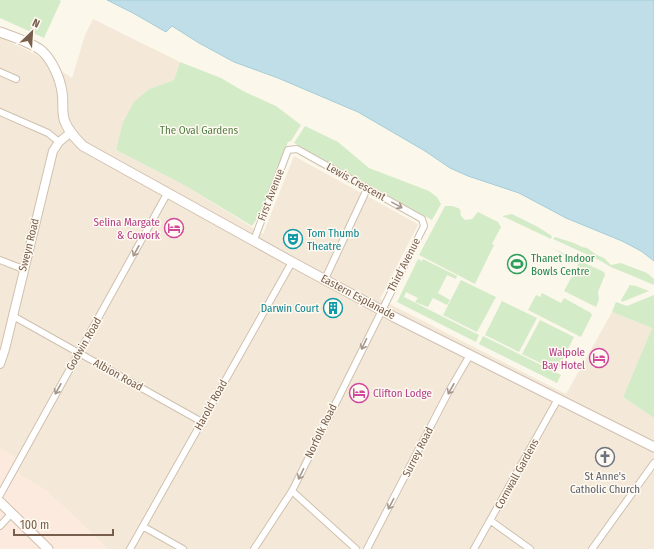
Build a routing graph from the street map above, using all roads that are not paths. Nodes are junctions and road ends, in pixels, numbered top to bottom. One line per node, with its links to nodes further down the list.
1 (0, 32): 5 (main road)
2 (0, 72): 3 (street)
3 (16, 79)
4 (0, 112): 6 (street)
5 (70, 133): 6 (street, Sweyn Road); 9 (main road, Eastern Esplanade)
6 (59, 142): 14 (street, Sweyn Road)
7 (288, 150): 8 (street, Lewis Crescent); 11 (street, First Avenue)
8 (367, 189): 10 (street, Lewis Crescent, one-way to 10); 15 (street)
9 (168, 192): 11 (main road, Eastern Esplanade); 19 (street, Godwin Road, one-way to 19)
10 (422, 219): 16 (street, Third Avenue)
11 (254, 240): 13 (main road, Eastern Esplanade)
12 (0, 260): 14 (street)
13 (292, 262): 15 (main road, Eastern Esplanade); 23 (street, Harold Road)
14 (24, 269): 17 (street, Sweyn Road)
15 (325, 279): 16 (main road, Eastern Esplanade)
16 (382, 310): 20 (main road, Eastern Esplanade); 26 (street, Norfolk Road, one-way to 26)
17 (13, 316): 18 (street, Sweyn Road); 19 (street, Albion Road)
18 (2, 348): 21 (street, Sweyn Road)
19 (78, 353): 23 (street, Albion Road); 27 (street, Godwin Road, one-way to 27)
20 (470, 355): 22 (main road, Eastern Esplanade); 38 (street, Surrey Road, one-way to 38)
21 (0, 364)
22 (558, 399): 24 (main road, Eastern Esplanade); 30 (street, Cornwall Gardens)
23 (202, 422): 32 (street, Harold Road)
24 (654, 447)
25 (654, 463): 41 (street)
26 (292, 491): 36 (street, Norfolk Road); 37 (street)
27 (0, 495)
28 (0, 502): 29 (main road)
29 (11, 514): 31 (street); 33 (main road)
30 (491, 521): 39 (street, Cornwall Gardens); 40 (street)
31 (0, 526)
32 (144, 527): 34 (street, Harold Road); 35 (street)
33 (48, 549)
34 (130, 549)
35 (183, 549)
36 (254, 549)
37 (356, 549)
38 (367, 549)
39 (474, 549)
40 (530, 549)
41 (592, 549)

